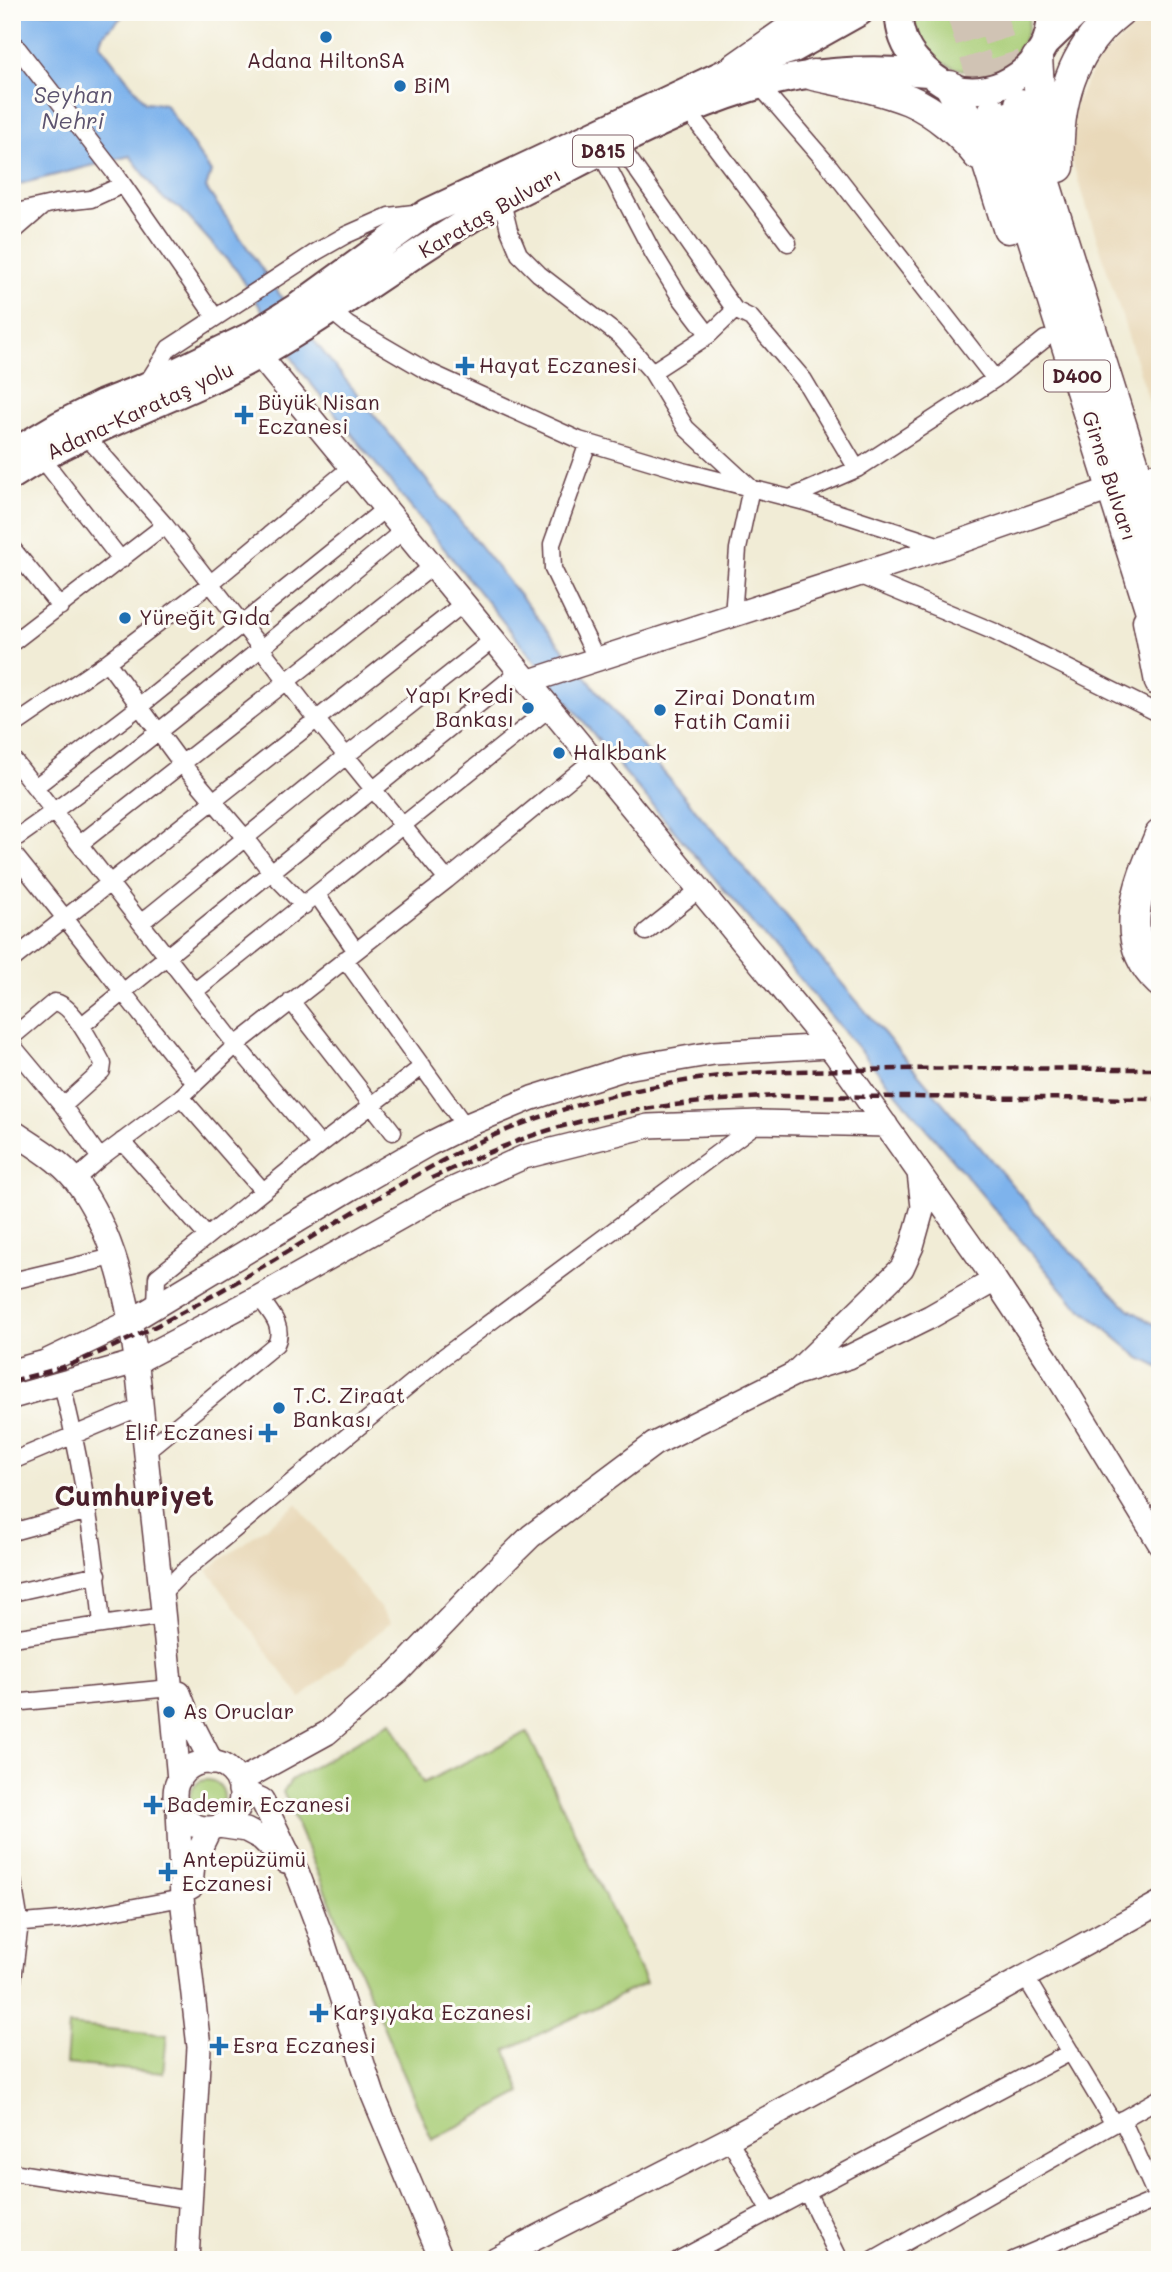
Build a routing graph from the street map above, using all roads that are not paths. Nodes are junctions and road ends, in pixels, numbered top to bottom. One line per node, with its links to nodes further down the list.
1 (815, 12): 9 (highway)
2 (860, 12): 9 (main road, Karataş Bulvarı / D815)
3 (899, 12): 11 (main road)
4 (1050, 12): 8 (main road)
5 (1078, 12): 8 (main road, Karataş Bulvarı)
6 (1119, 12): 17 (highway)
7 (12, 41): 18 (street)
8 (1040, 52): 11 (main road, Karataş Bulvarı); 17 (highway)
9 (737, 67): 21 (main road, Karataş Bulvarı / D815)
10 (813, 75): 11 (main road, Karataş Bulvarı / D815); 12 (main road, Karataş Bulvarı / D815); 16 (highway)
11 (939, 80): 16 (highway)
12 (760, 86): 14 (main road, Karataş Bulvarı / D815); 32 (street)
13 (1006, 108): 50 (highway, Girne Bulvarı / D400)
14 (689, 112): 15 (main road, Karataş Bulvarı / D815); 24 (street)
15 (609, 148): 19 (main road, Karataş Bulvarı / D815); 25 (street); 28 (street)
16 (988, 166): 29 (highway)
17 (1059, 167): 41 (highway)
18 (120, 180): 20 (street); 27 (street)
19 (502, 202): 26 (main road, Karataş Bulvarı / D815); 31 (street)
20 (43, 205): 22 (street); 23 (street)
21 (428, 212): 26 (main road, Karataş Bulvarı / D815); 27 (street)
22 (12, 213)
23 (12, 233)
24 (788, 243)
25 (735, 310): 28 (street); 39 (street)
26 (313, 313): 30 (main road, Karataş Bulvarı / D815); 35 (street)
27 (215, 317): 33 (street)
28 (709, 335): 31 (street)
29 (1045, 339): 32 (street); 43 (highway)
30 (260, 346): 33 (main road, Adana-Karataş yolu / D815); 34 (main road, Adana-Karataş yolu / D815); 38 (main road)
31 (652, 372): 42 (street)
32 (995, 379): 39 (street)
33 (146, 386): 36 (main road, Adana-Karataş yolu / D815)
34 (85, 435): 37 (main road, Adana-Karataş yolu / D815); 46 (street)
35 (588, 443): 42 (street); 63 (street)
36 (12, 453)
37 (41, 457): 40 (main road, Adana-Karataş yolu / D815); 51 (street)
38 (350, 468): 45 (main road); 54 (street)
39 (857, 469): 44 (street)
40 (12, 476)
41 (1158, 484)
42 (751, 488): 44 (street); 57 (street)
43 (1101, 492): 48 (main road); 50 (highway)
44 (790, 498): 48 (street)
45 (386, 508): 47 (main road); 58 (street)
46 (165, 525): 51 (street); 54 (street)
47 (404, 530): 52 (main road); 62 (street)
48 (944, 547): 53 (main road)
49 (12, 548): 56 (street)
50 (1143, 555): 60 (highway, Girne Bulvarı / D400); 67 (highway)
51 (121, 559): 56 (street)
52 (433, 566): 55 (main road); 66 (street)
53 (858, 575): 57 (main road); 70 (street)
54 (211, 583): 58 (street); 64 (street)
55 (464, 603): 59 (main road); 71 (street)
56 (60, 607): 61 (street)
57 (733, 616): 63 (main road)
58 (242, 623): 62 (street); 68 (street)
59 (494, 639): 65 (main road); 74 (street)
60 (1160, 640)
61 (12, 643)
62 (261, 648): 66 (street); 73 (street)
63 (594, 661): 65 (main road)
64 (107, 663): 68 (street); 72 (street)
65 (530, 676): 69 (main road); 79 (street)
66 (286, 681): 71 (street); 77 (street)
67 (1160, 682)
68 (139, 707): 73 (street); 78 (street)
69 (551, 707): 76 (main road); 82 (street)
70 (1160, 714)
71 (316, 719): 74 (street); 80 (street)
72 (12, 727)
73 (157, 731): 77 (street); 81 (street)
74 (346, 756): 79 (street); 84 (street)
75 (12, 758): 78 (street)
76 (594, 759): 89 (street); 92 (main road)
77 (182, 764): 80 (street); 86 (street)
78 (35, 787): 81 (street)
79 (374, 790): 82 (street); 88 (street)
80 (214, 802): 84 (street); 91 (street)
81 (55, 811): 85 (street); 86 (street)
82 (402, 824): 89 (street); 93 (street)
83 (1160, 835): 98 (highway)
84 (245, 838): 88 (street); 96 (street)
85 (12, 841)
86 (80, 844): 91 (street)
87 (12, 852): 95 (street)
88 (272, 873): 94 (street); 100 (street)
89 (447, 880): 99 (street)
90 (1160, 882): 98 (highway)
91 (111, 883): 95 (street); 96 (street)
92 (700, 889): 97 (street); 110 (main road)
93 (317, 895): 94 (street); 99 (street)
94 (304, 906): 104 (street)
95 (66, 918): 101 (street); 103 (street)
96 (142, 922): 100 (street)
97 (646, 932)
98 (1149, 938): 102 (highway)
99 (351, 955): 105 (street); 111 (street)
100 (167, 956): 103 (street); 104 (street)
101 (12, 960)
102 (1160, 982)
103 (121, 991): 106 (street); 112 (street)
104 (194, 991): 109 (street)
105 (291, 1001): 109 (street); 114 (street)
106 (81, 1026): 107 (street); 115 (street)
107 (12, 1037)
108 (12, 1045): 115 (street)
109 (236, 1045): 112 (street); 122 (street)
110 (829, 1046): 117 (main road); 118 (main road)
111 (423, 1066): 114 (street); 118 (street)
112 (195, 1083): 113 (street)
113 (181, 1097): 121 (street); 126 (street)
114 (372, 1105): 120 (street); 122 (street)
115 (63, 1106): 123 (street)
116 (759, 1122): 117 (main road); 131 (main road); 148 (street)
117 (887, 1125): 124 (main road)
118 (465, 1126): 132 (main road)
119 (12, 1131): 125 (main road)
120 (394, 1132)
121 (122, 1141): 123 (street); 127 (street)
122 (320, 1145): 126 (street)
123 (100, 1158): 125 (street)
124 (919, 1169): 129 (main road); 136 (main road)
125 (75, 1180): 128 (main road)
126 (263, 1191): 127 (street)
127 (207, 1236): 132 (street)
128 (113, 1257): 130 (street); 133 (main road)
129 (995, 1280): 136 (main road); 145 (main road)
130 (12, 1281)
131 (259, 1297): 134 (main road); 141 (street)
132 (156, 1307): 133 (main road)
133 (131, 1321): 134 (main road); 135 (main road)
134 (136, 1362): 137 (main road); 139 (main road)
135 (12, 1371)
136 (794, 1374): 155 (main road)
137 (62, 1384): 138 (main road); 140 (street)
138 (12, 1396)
139 (141, 1407): 140 (street); 141 (main road)
140 (74, 1434): 142 (street); 143 (street)
141 (146, 1451): 148 (main road)
142 (12, 1461)
143 (88, 1511): 144 (street); 146 (street)
144 (12, 1532)
145 (1160, 1544)
146 (98, 1574): 147 (street); 149 (street)
147 (12, 1592)
148 (164, 1615): 149 (street); 151 (main road); 153 (main road)
149 (102, 1625): 150 (street)
150 (12, 1638)
151 (171, 1688): 152 (street); 154 (main road)
152 (12, 1703)
153 (212, 1763): 154 (main road); 155 (main road)
154 (179, 1780): 156 (main road)
155 (239, 1786): 157 (main road); 158 (main road)
156 (178, 1809): 157 (main road); 160 (main road)
157 (215, 1827): 158 (main road); 163 (main road)
158 (298, 1874): 176 (main road)
159 (12, 1875): 162 (street)
160 (182, 1898): 162 (street); 163 (main road)
161 (1160, 1903): 164 (main road)
162 (16, 1924): 165 (street)
163 (188, 1946): 172 (main road)
164 (1026, 1978): 166 (street); 169 (main road)
165 (12, 1987)
166 (1071, 2052): 168 (street); 171 (street)
167 (1160, 2098): 168 (street)
168 (1118, 2121): 173 (street); 180 (street)
169 (729, 2139): 174 (street); 177 (main road)
170 (12, 2172): 172 (street)
171 (807, 2192): 174 (street); 179 (street)
172 (190, 2200): 175 (main road)
173 (1159, 2201): 181 (street)
174 (770, 2211): 178 (street)
175 (187, 2260)
176 (442, 2260)
177 (493, 2260)
178 (678, 2260)
179 (840, 2260)
180 (874, 2260)
181 (1013, 2260)

